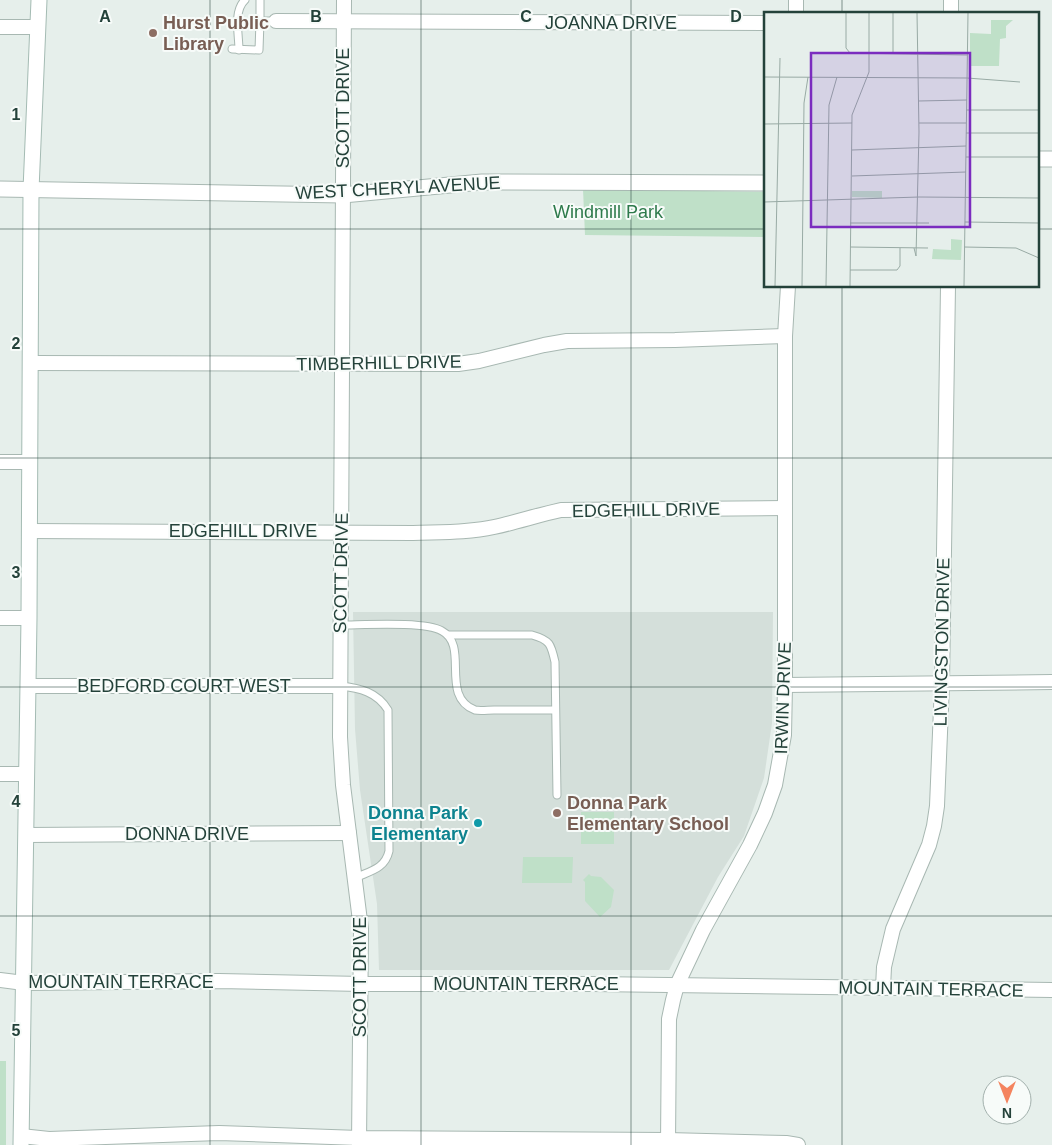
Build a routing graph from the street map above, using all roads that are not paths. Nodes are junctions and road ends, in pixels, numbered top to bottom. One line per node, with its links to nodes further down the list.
1 (39, 0): 10 (main road)
2 (245, 0): 5 (lane)
3 (260, 0): 5 (lane)
4 (344, 0): 7 (street, SCOTT DRIVE)
5 (260, 21): 6 (lane)
6 (276, 21): 7 (street, JOANNA DRIVE)
7 (344, 22): 8 (street, JOANNA DRIVE); 14 (street, SCOTT DRIVE)
8 (764, 23)
9 (0, 27): 10 (street)
10 (38, 27): 13 (main road)
11 (764, 183): 14 (main road, WEST CHERYL AVENUE)
12 (0, 189): 13 (main road, WEST CHERYL AVENUE)
13 (31, 190): 14 (main road, WEST CHERYL AVENUE); 18 (main road)
14 (343, 195): 19 (street, SCOTT DRIVE)
15 (788, 288): 17 (street, IRWIN DRIVE)
16 (948, 288): 30 (street, LIVINGSTON DRIVE)
17 (785, 336): 19 (street, TIMBERHILL DRIVE); 22 (street, IRWIN DRIVE)
18 (30, 363): 19 (street, TIMBERHILL DRIVE); 21 (main road)
19 (342, 365): 24 (street, SCOTT DRIVE)
20 (0, 462): 21 (street)
21 (30, 462): 23 (main road)
22 (785, 508): 24 (street, EDGEHILL DRIVE); 31 (street, IRWIN DRIVE)
23 (29, 531): 24 (street, EDGEHILL DRIVE); 26 (main road)
24 (341, 531): 27 (street, SCOTT DRIVE)
25 (0, 618): 26 (street)
26 (29, 618): 32 (main road)
27 (340, 625): 28 (lane); 33 (street, SCOTT DRIVE)
28 (448, 635): 34 (lane); 34 (lane)
29 (1052, 682): 30 (street)
30 (942, 684): 31 (street); 45 (street, LIVINGSTON DRIVE)
31 (785, 685): 44 (street, IRWIN DRIVE)
32 (28, 686): 33 (street, BEDFORD COURT WEST); 36 (main road)
33 (340, 686): 38 (street, SCOTT DRIVE); 40 (lane)
34 (555, 710): 37 (lane)
35 (0, 774): 36 (street)
36 (27, 774): 39 (main road)
37 (557, 795)
38 (348, 833): 39 (street, DONNA DRIVE); 40 (street, SCOTT DRIVE)
39 (26, 835): 42 (main road)
40 (355, 878): 43 (street, SCOTT DRIVE)
41 (0, 980): 42 (street, MOUNTAIN TERRACE)
42 (24, 983): 43 (street, MOUNTAIN TERRACE); 47 (main road)
43 (362, 984): 44 (street, MOUNTAIN TERRACE); 49 (street, SCOTT DRIVE)
44 (677, 985): 45 (street, MOUNTAIN TERRACE); 51 (street, IRWIN DRIVE)
45 (883, 988): 46 (street, MOUNTAIN TERRACE)
46 (1052, 990)
47 (21, 1140): 48 (street)
48 (131, 1141): 49 (street)
49 (359, 1142): 50 (street)
50 (511, 1142): 51 (street)
51 (668, 1143): 52 (street)
52 (798, 1145)

